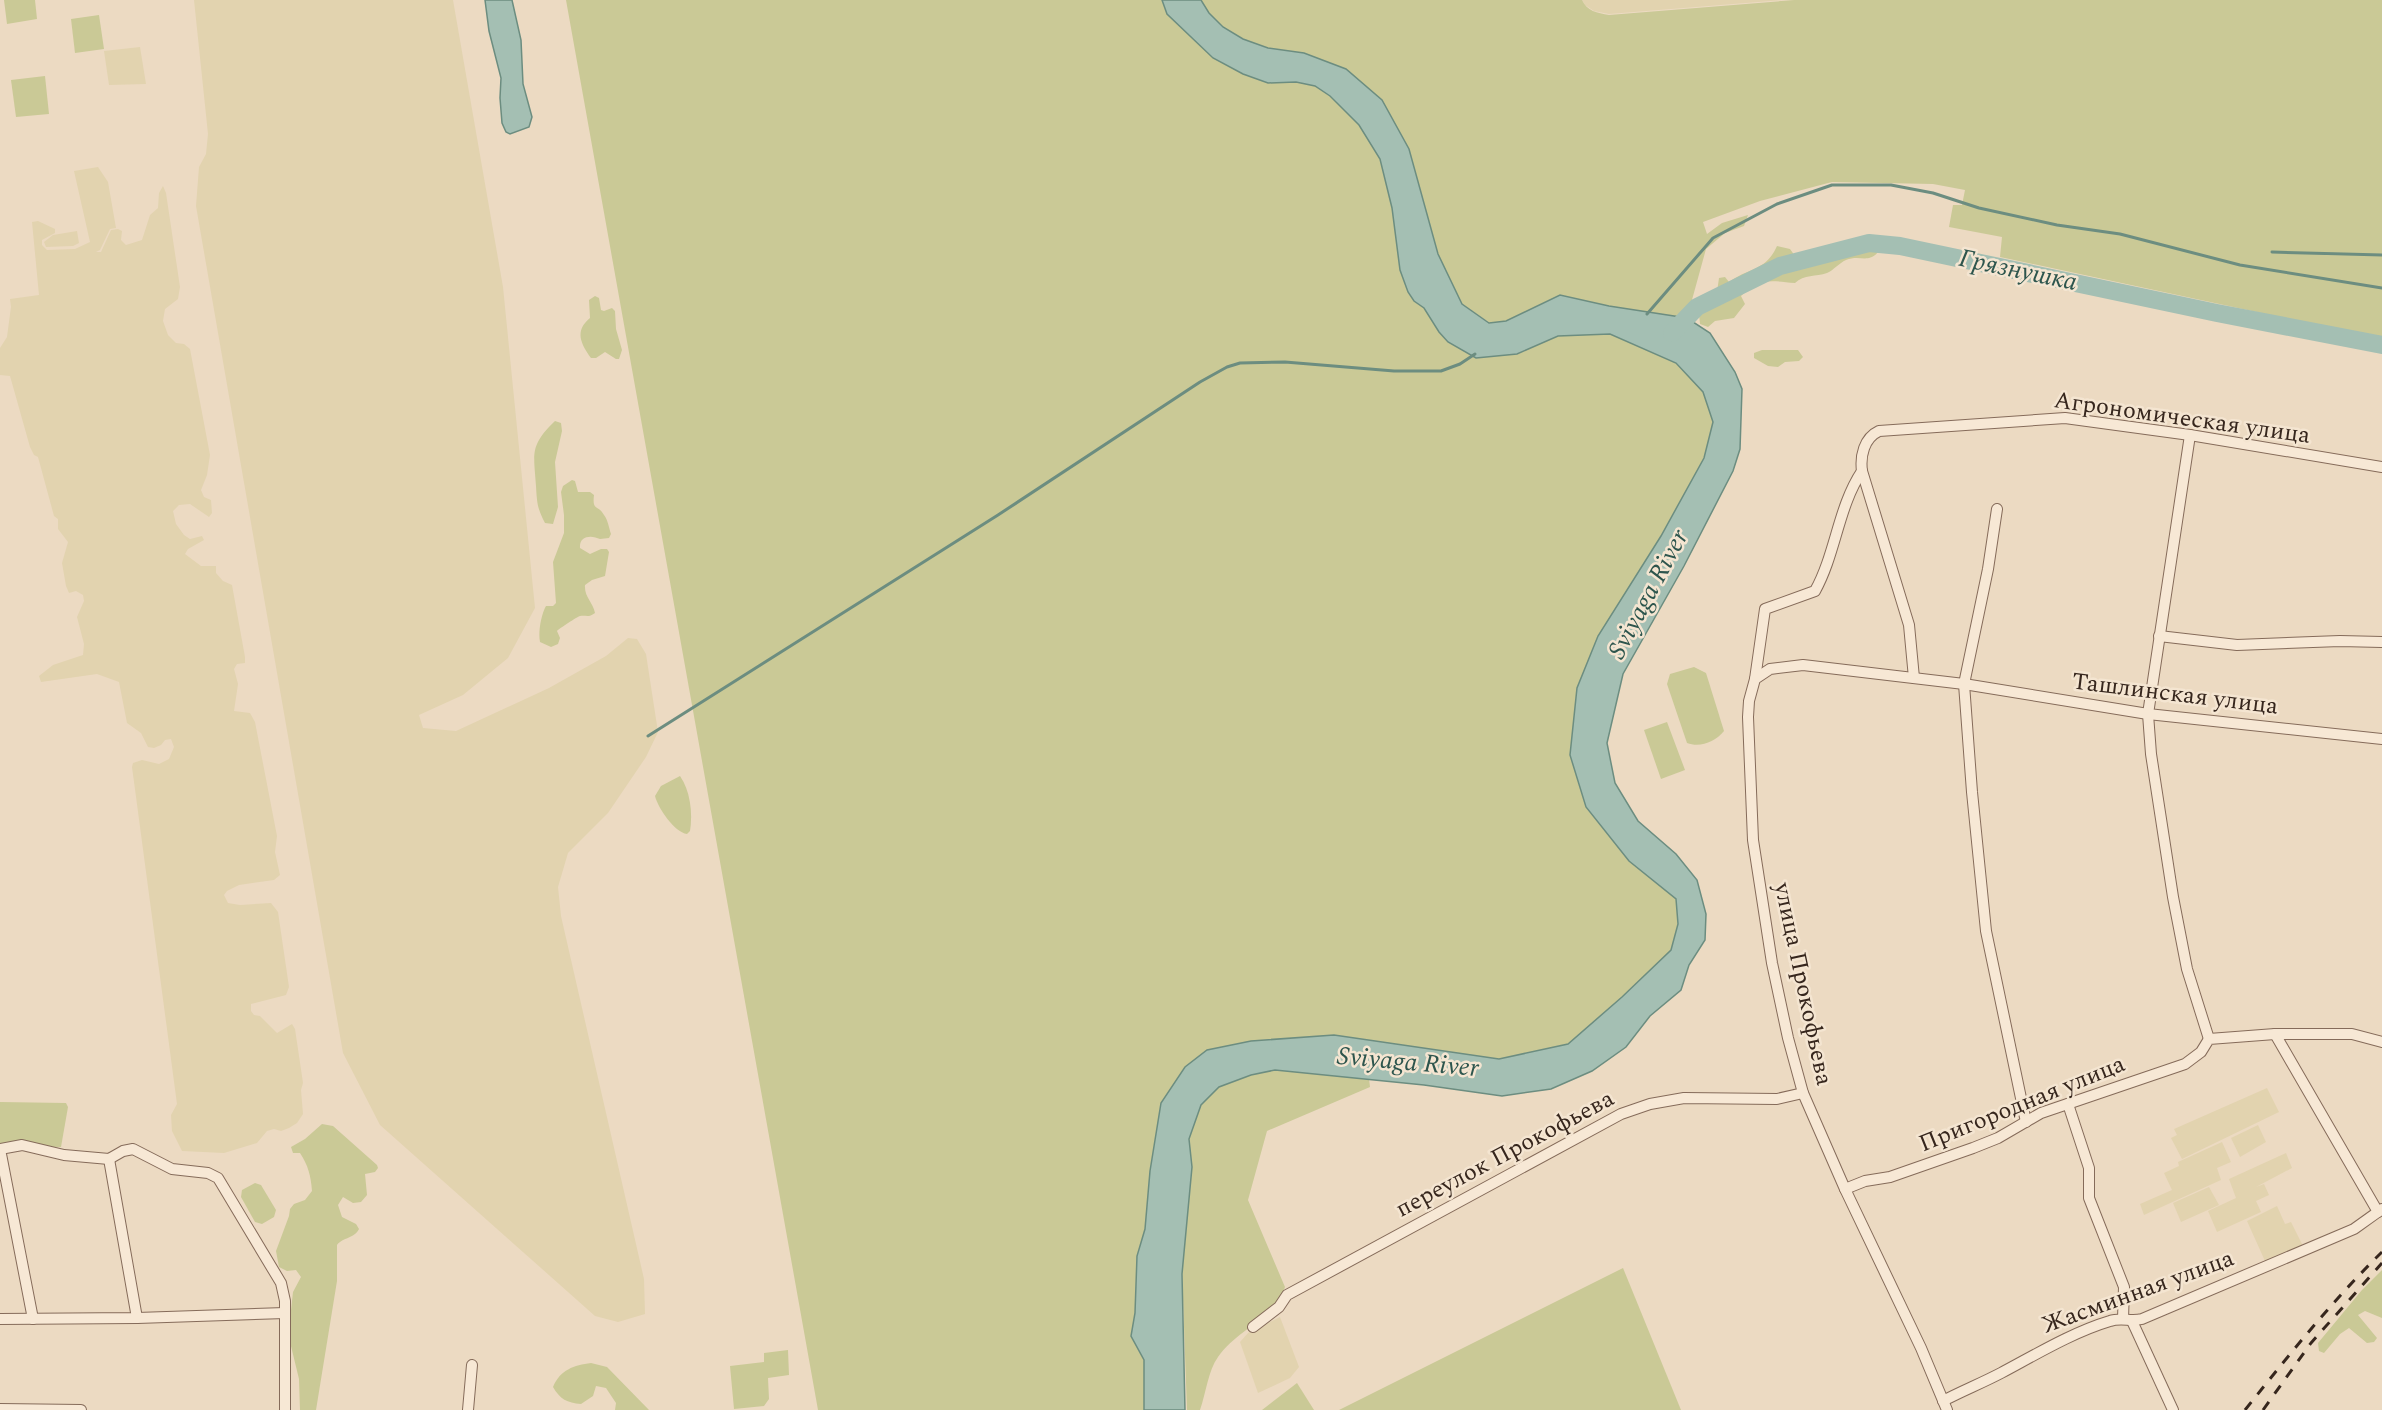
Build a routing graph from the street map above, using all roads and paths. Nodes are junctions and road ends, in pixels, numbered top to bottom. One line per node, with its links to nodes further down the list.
1 (2190, 435): 2 (street, Агрономическая улица); 3 (street, Агрономическая улица); 5 (street)
2 (2382, 467)
3 (1862, 471): 7 (street, Агрономическая улица); 8 (street)
4 (1997, 509): 9 (street)
5 (2158, 636): 6 (street); 10 (street)
6 (2382, 642)
7 (1914, 678): 8 (street, Ташлинская улица); 9 (street, Ташлинская улица)
8 (1755, 679): 15 (street, улица Прокофьева)
9 (1964, 684): 10 (street, Ташлинская улица); 17 (street)
10 (2148, 714): 11 (street, Ташлинская улица); 13 (street)
11 (2382, 739)
12 (2275, 1034): 13 (street); 14 (street); 21 (street)
13 (2209, 1039): 16 (street, Пригородная улица)
14 (2382, 1042)
15 (1803, 1093): 20 (street, улица Прокофьева); 27 (street, переулок Прокофьева)
16 (2068, 1104): 17 (street, Пригородная улица); 26 (street)
17 (2026, 1122): 20 (street, Пригородная улица)
18 (0, 1149): 19 (street); 25 (street)
19 (109, 1159): 22 (street); 23 (street)
20 (1845, 1189): 29 (street, улица Прокофьева)
21 (2380, 1211): 26 (street, Жасминная улица)
22 (285, 1313): 23 (street); 32 (street)
23 (137, 1318): 25 (street)
24 (0, 1319): 25 (street)
25 (33, 1319)
26 (2128, 1320): 29 (street, Жасминная улица); 34 (street)
27 (1253, 1327)
28 (472, 1365): 33 (street)
29 (1945, 1405)
30 (0, 1408): 31 (street)
31 (81, 1410)
32 (285, 1410)
33 (468, 1410)
34 (2173, 1410)

